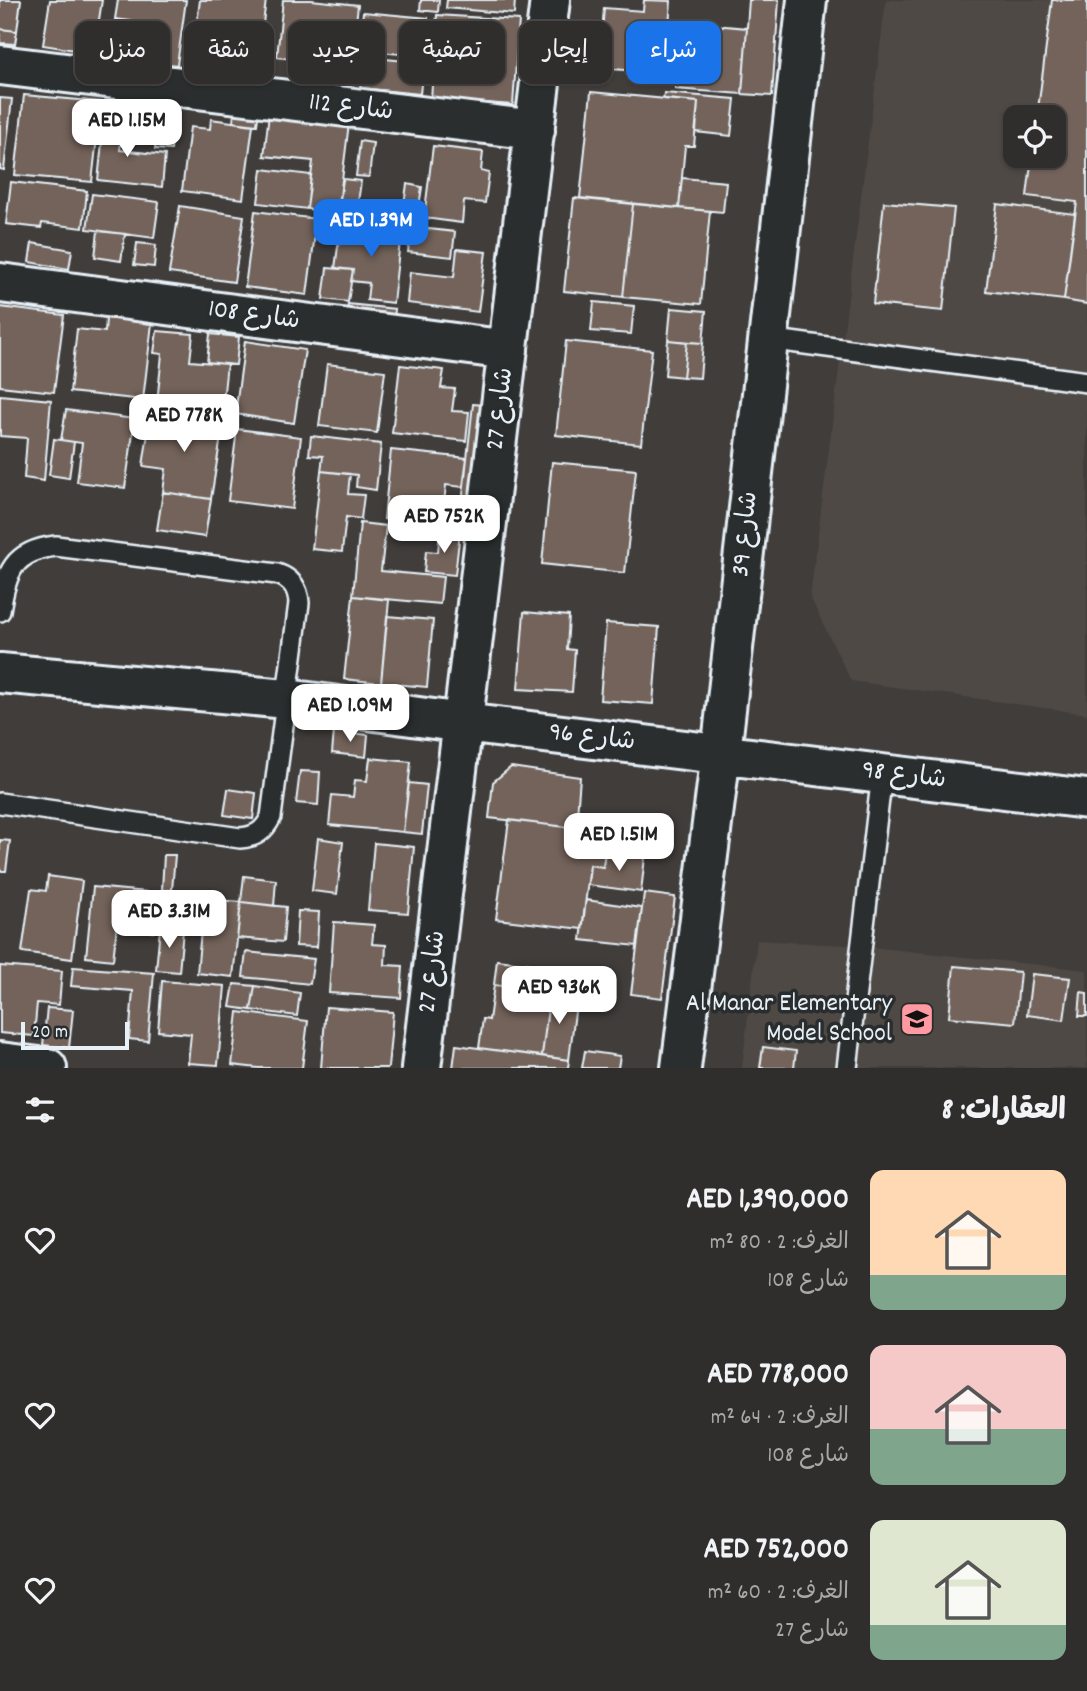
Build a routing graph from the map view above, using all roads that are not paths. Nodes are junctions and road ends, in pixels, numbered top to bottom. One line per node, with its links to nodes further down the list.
1 (550, 0): 4 (street, شارع 27)
2 (807, 0): 6 (street, شارع 39)
3 (0, 65): 4 (street, شارع 112)
4 (535, 130): 7 (street, شارع 27)
5 (0, 283): 7 (street, شارع 108)
6 (768, 339): 8 (lane); 13 (street, شارع 39)
7 (508, 350): 12 (street, شارع 27)
8 (1087, 382)
9 (0, 611): 11 (lane)
10 (0, 673): 11 (street, شارع 96)
11 (287, 699): 12 (street, شارع 96); 16 (lane)
12 (463, 723): 13 (street, شارع 96); 19 (street, شارع 27)
13 (721, 753): 14 (street, شارع 98); 20 (street, شارع 39)
14 (882, 774): 15 (street, شارع 98); 21 (lane)
15 (1087, 799)
16 (0, 803)
17 (0, 1062): 18 (street)
18 (47, 1068)
19 (421, 1068)
20 (681, 1068)
21 (847, 1068)

